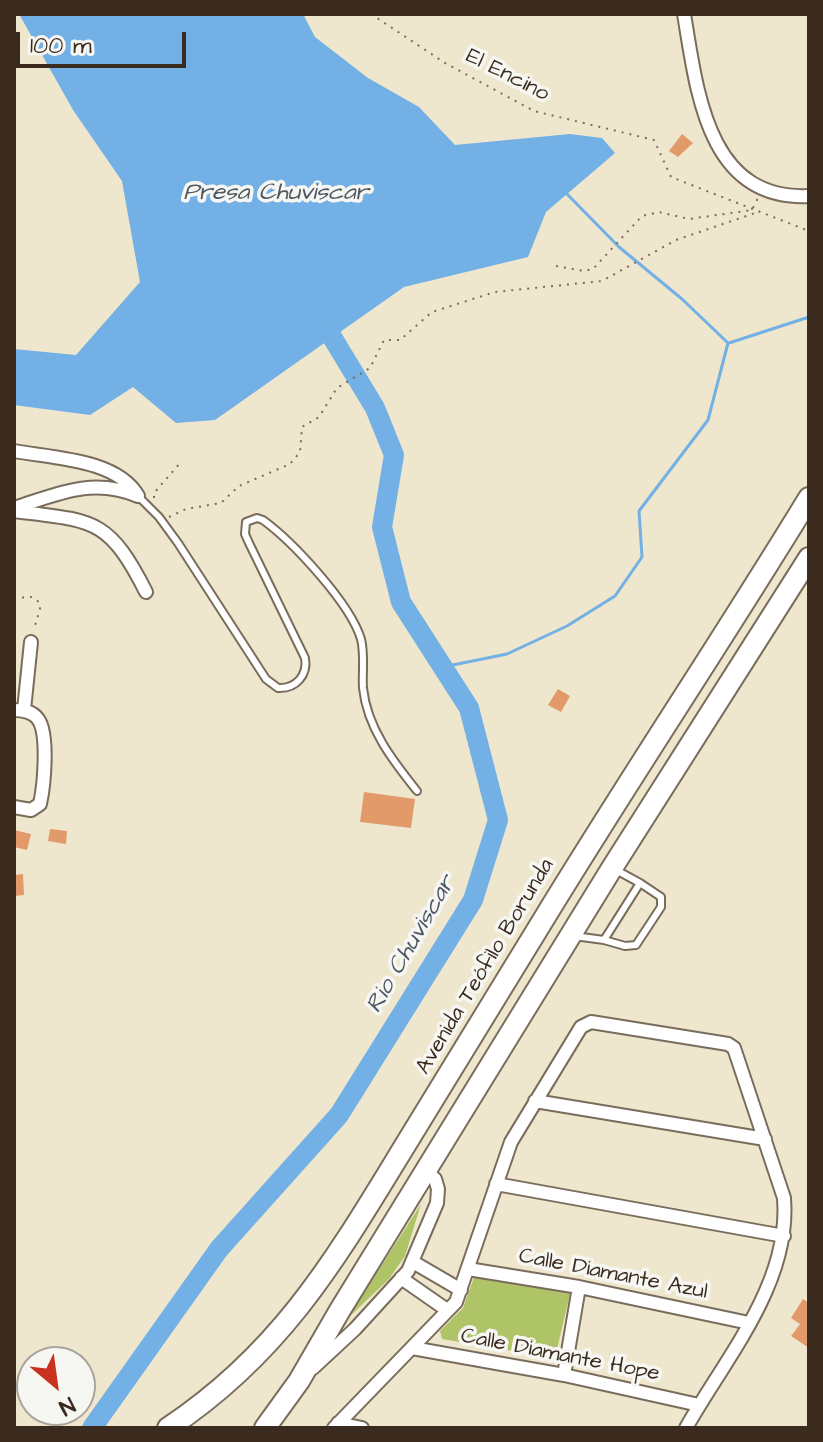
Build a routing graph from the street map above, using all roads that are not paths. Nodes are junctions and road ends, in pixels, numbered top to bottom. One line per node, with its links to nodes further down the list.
1 (684, 14): 2 (street)
2 (809, 196)
3 (14, 451): 4 (street)
4 (138, 496): 6 (street); 12 (lane)
5 (809, 498): 7 (main road, Avenida Teófilo Borunda)
6 (14, 510): 9 (street)
7 (775, 553): 8 (main road); 21 (main road, Avenida Teófilo Borunda)
8 (806, 567): 14 (main road)
9 (146, 592)
10 (31, 642): 11 (street)
11 (19, 710): 13 (street)
12 (417, 791)
13 (14, 807)
14 (612, 868): 15 (lane); 16 (main road)
15 (640, 883): 17 (lane); 17 (lane)
16 (573, 935): 17 (lane); 20 (main road)
17 (604, 940)
18 (535, 1101): 19 (street); 19 (street); 22 (street)
19 (765, 1139): 23 (street)
20 (426, 1171): 21 (main road); 24 (street); 33 (main road)
21 (387, 1175): 35 (main road, Avenida Teófilo Borunda)
22 (496, 1184): 23 (street); 25 (street)
23 (784, 1236): 30 (street)
24 (413, 1262): 26 (street); 28 (street)
25 (468, 1269): 27 (street, Calle Diamante Azul); 28 (street)
26 (401, 1278): 29 (street); 33 (street)
27 (579, 1287): 30 (street, Calle Diamante Azul); 32 (street)
28 (461, 1290): 29 (street)
29 (447, 1310): 31 (street)
30 (749, 1323): 34 (street)
31 (412, 1348): 32 (street, Calle Diamante Hope); 36 (street)
32 (564, 1375): 34 (street, Calle Diamante Hope)
33 (299, 1381): 38 (main road)
34 (699, 1405): 40 (street)
35 (188, 1420): 37 (main road, Avenida Teófilo Borunda)
36 (336, 1426): 39 (street)
37 (168, 1428)
38 (265, 1428)
39 (362, 1428)
40 (686, 1428)

